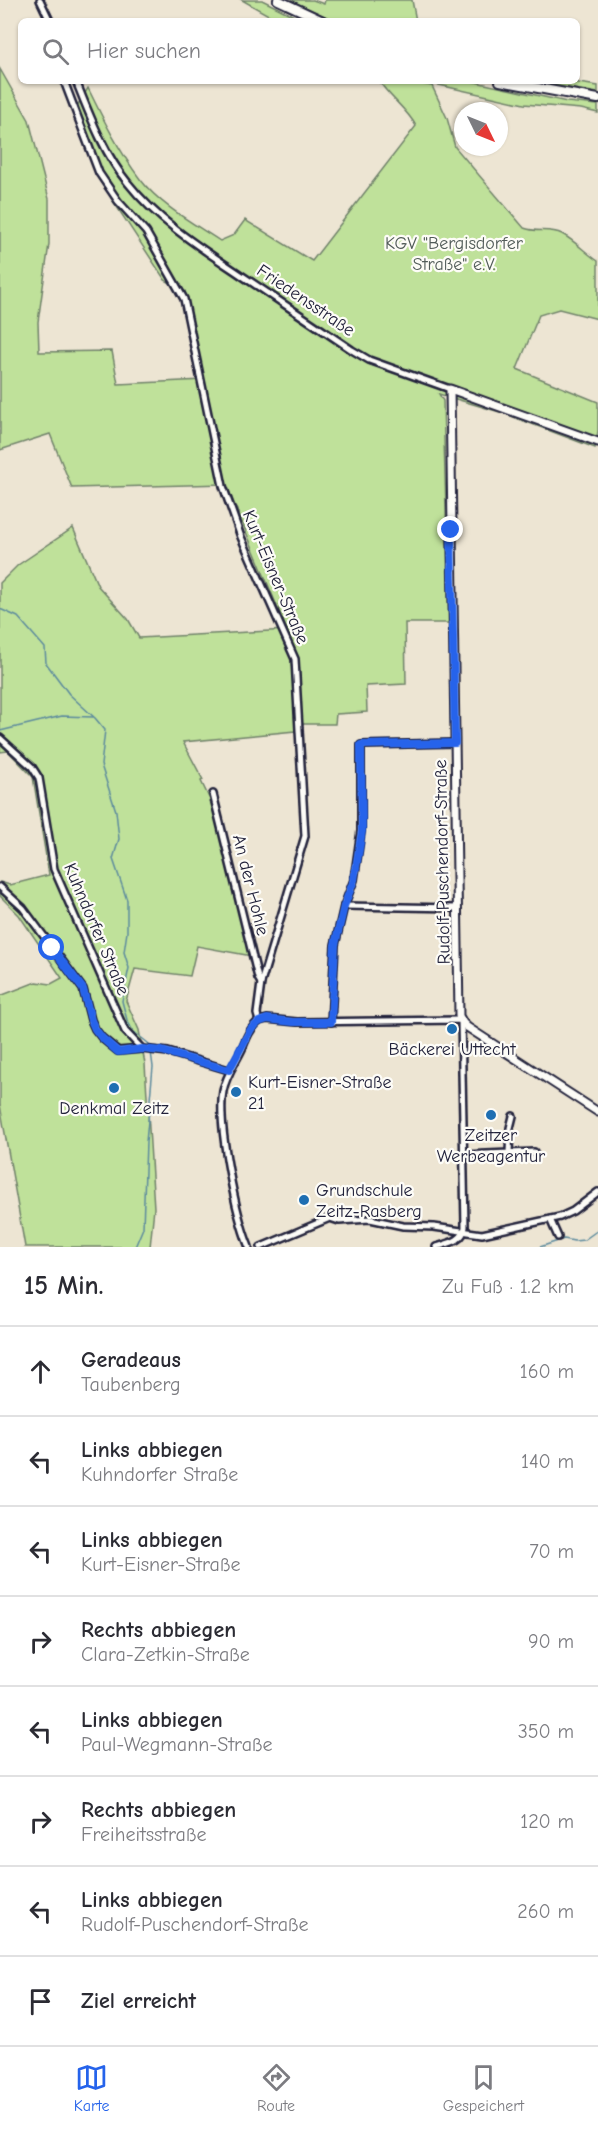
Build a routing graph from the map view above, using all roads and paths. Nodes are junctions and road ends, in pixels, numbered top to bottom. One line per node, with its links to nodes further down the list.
1 (40, 0): 3 (street)
2 (278, 0): 4 (main road)
3 (49, 18)
4 (316, 18)
5 (65, 84): 17 (street, Kurt-Eisner-Straße)
6 (77, 84): 9 (street, Friedensstraße)
7 (517, 84): 8 (main road)
8 (598, 99)
9 (450, 389): 10 (street, Friedensstraße); 12 (street, Rudolf-Puschendorf-Straße)
10 (598, 442)
11 (0, 738): 21 (street, Kuhndorfer Straße)
12 (455, 743): 15 (street); 16 (street, Rudolf-Puschendorf-Straße)
13 (213, 794): 17 (street, An der Hohle)
14 (0, 887): 21 (street)
15 (344, 906): 16 (street); 20 (street)
16 (456, 908): 18 (street, Rudolf-Puschendorf-Straße)
17 (261, 982): 19 (street, Kurt-Eisner-Straße)
18 (461, 1020): 20 (street); 23 (street); 27 (street, Rudolf-Puschendorf-Straße)
19 (259, 1022): 20 (street); 22 (street)
20 (331, 1022)
21 (147, 1050): 22 (street)
22 (229, 1070): 32 (street)
23 (598, 1112)
24 (513, 1116): 26 (street)
25 (534, 1152): 26 (street)
26 (509, 1153): 27 (street)
27 (464, 1155): 30 (street, Rudolf-Puschendorf-Straße)
28 (598, 1192): 29 (street)
29 (550, 1219): 30 (street); 31 (street)
30 (464, 1233): 33 (street); 34 (street)
31 (558, 1237)
32 (249, 1247)
33 (261, 1247)
34 (436, 1247)

